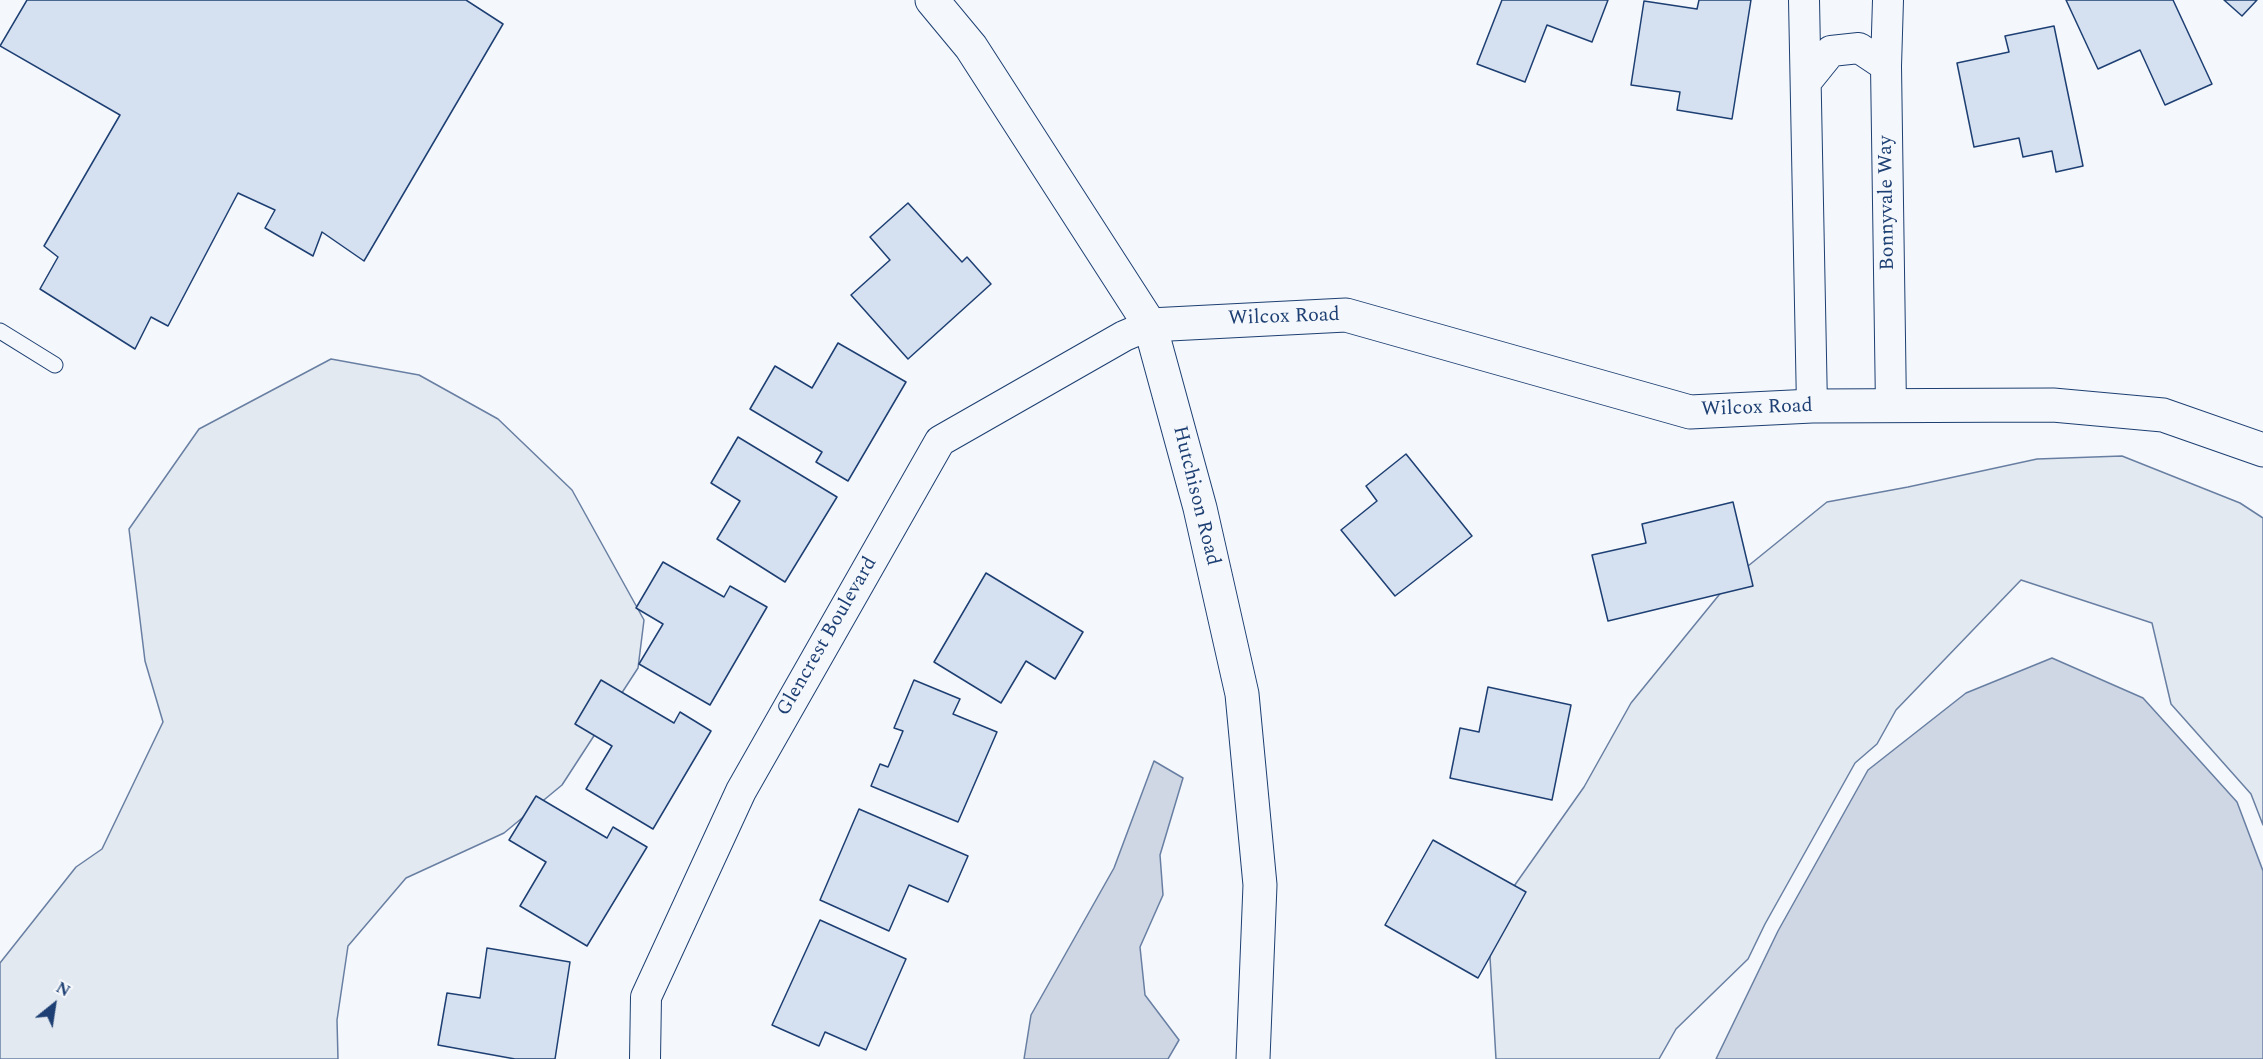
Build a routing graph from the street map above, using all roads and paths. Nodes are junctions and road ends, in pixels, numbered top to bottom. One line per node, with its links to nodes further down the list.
1 (932, 0): 6 (street, Hutchison Road)
2 (1888, 0): 4 (street, Bonnyvale Way)
3 (1804, 7): 5 (street)
4 (1886, 66): 5 (street); 10 (street, Bonnyvale Way)
5 (1806, 82): 9 (street)
6 (1150, 325): 9 (street, Wilcox Road); 12 (street, Glencrest Boulevard); 13 (street, Hutchison Road)
7 (0, 331): 8 (lane)
8 (55, 365)
9 (1812, 406): 10 (street, Wilcox Road)
10 (1891, 407): 11 (street, Wilcox Road)
11 (2263, 450)
12 (645, 1059)
13 (1253, 1059)

